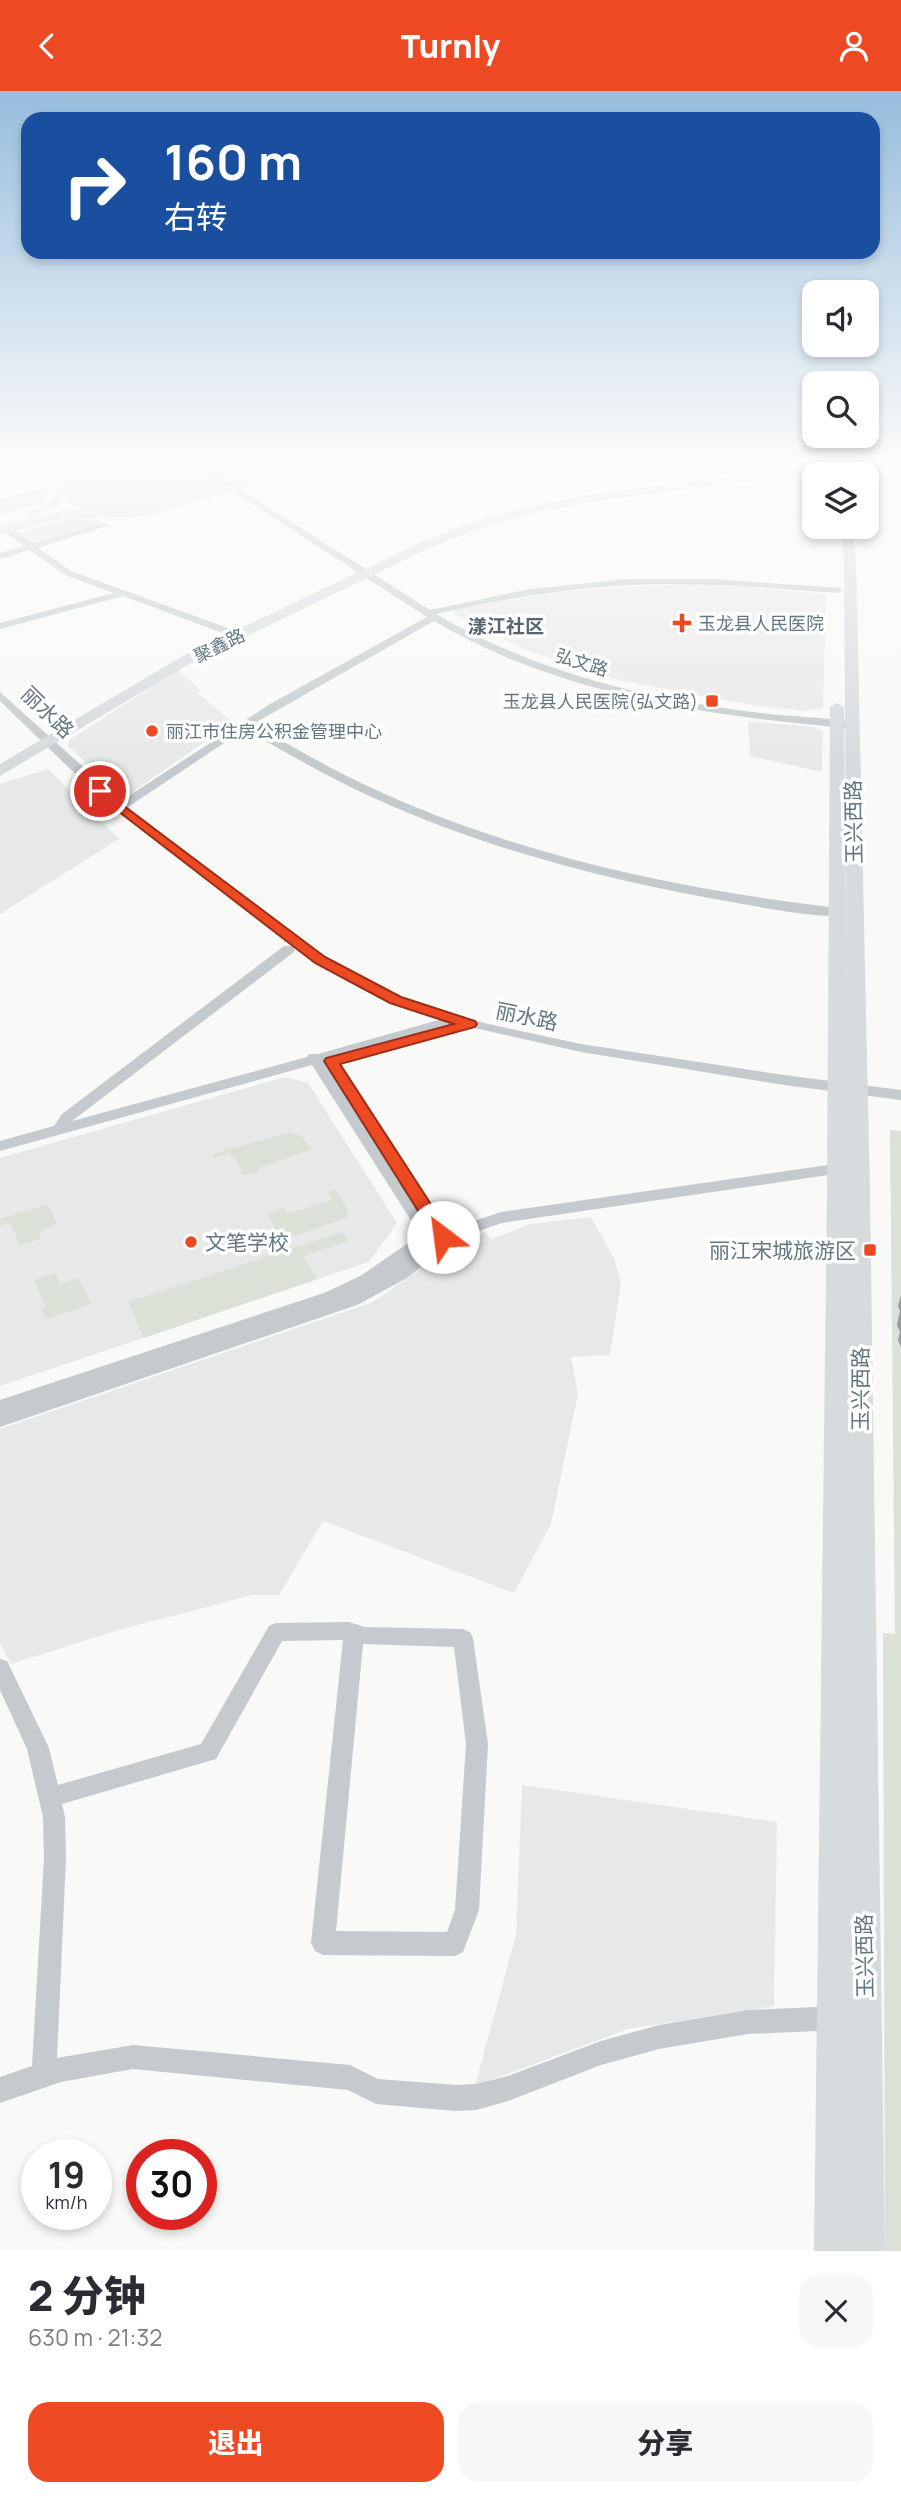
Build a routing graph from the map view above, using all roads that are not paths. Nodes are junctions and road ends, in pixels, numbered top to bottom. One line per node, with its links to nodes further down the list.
1 (51, 561): 8 (street)
2 (350, 561): 6 (street, 弘文路)
3 (389, 561): 6 (main road, 聚鑫路)
4 (838, 561): 7 (main road, 玉兴西路)
5 (850, 561): 14 (main road, 玉兴西路)
6 (366, 571): 9 (street, 弘文路); 11 (main road, 聚鑫路); 16 (main road, 聚鑫路)
7 (838, 590): 9 (street); 14 (main road, 玉兴西路)
8 (121, 594): 10 (street); 11 (street)
9 (434, 614): 14 (street, 弘文路); 15 (street)
10 (0, 626)
11 (232, 633): 16 (main road, 聚鑫路)
12 (0, 695): 16 (street, 丽水路)
13 (0, 705): 16 (street, 丽水路)
14 (845, 722): 20 (main road, 玉兴西路); 24 (main road, 玉兴西路)
15 (245, 725): 19 (street); 20 (street)
16 (43, 742): 17 (main road, 聚鑫路); 18 (main road, 聚鑫路); 19 (street, 丽水路); 21 (street, 丽水路)
17 (0, 765)
18 (0, 771)
19 (120, 807): 22 (street, 丽水路)
20 (838, 912): 24 (main road, 玉兴西路)
21 (289, 949): 22 (street, 丽水路); 27 (street)
22 (456, 1024): 23 (street); 24 (street, 丽水路)
23 (323, 1059): 27 (street); 30 (street)
24 (848, 1092): 25 (street, 丽水路); 26 (street, 丽水路); 29 (main road, 玉兴西路)
25 (901, 1095)
26 (901, 1102)
27 (59, 1130): 28 (street)
28 (4, 1142)
29 (848, 1167): 30 (street); 36 (main road, 玉兴西路); 37 (main road, 玉兴西路)
30 (443, 1237): 31 (street); 32 (street)
31 (0, 1407)
32 (0, 1420)
33 (354, 1633): 33 (street); 35 (street)
34 (0, 1668): 35 (street)
35 (51, 1797): 38 (street)
36 (832, 2018): 37 (street); 38 (street); 40 (main road, 玉兴西路)
37 (865, 2019): 41 (main road, 玉兴西路)
38 (44, 2074): 39 (street)
39 (0, 2090)
40 (831, 2251)
41 (867, 2251)

